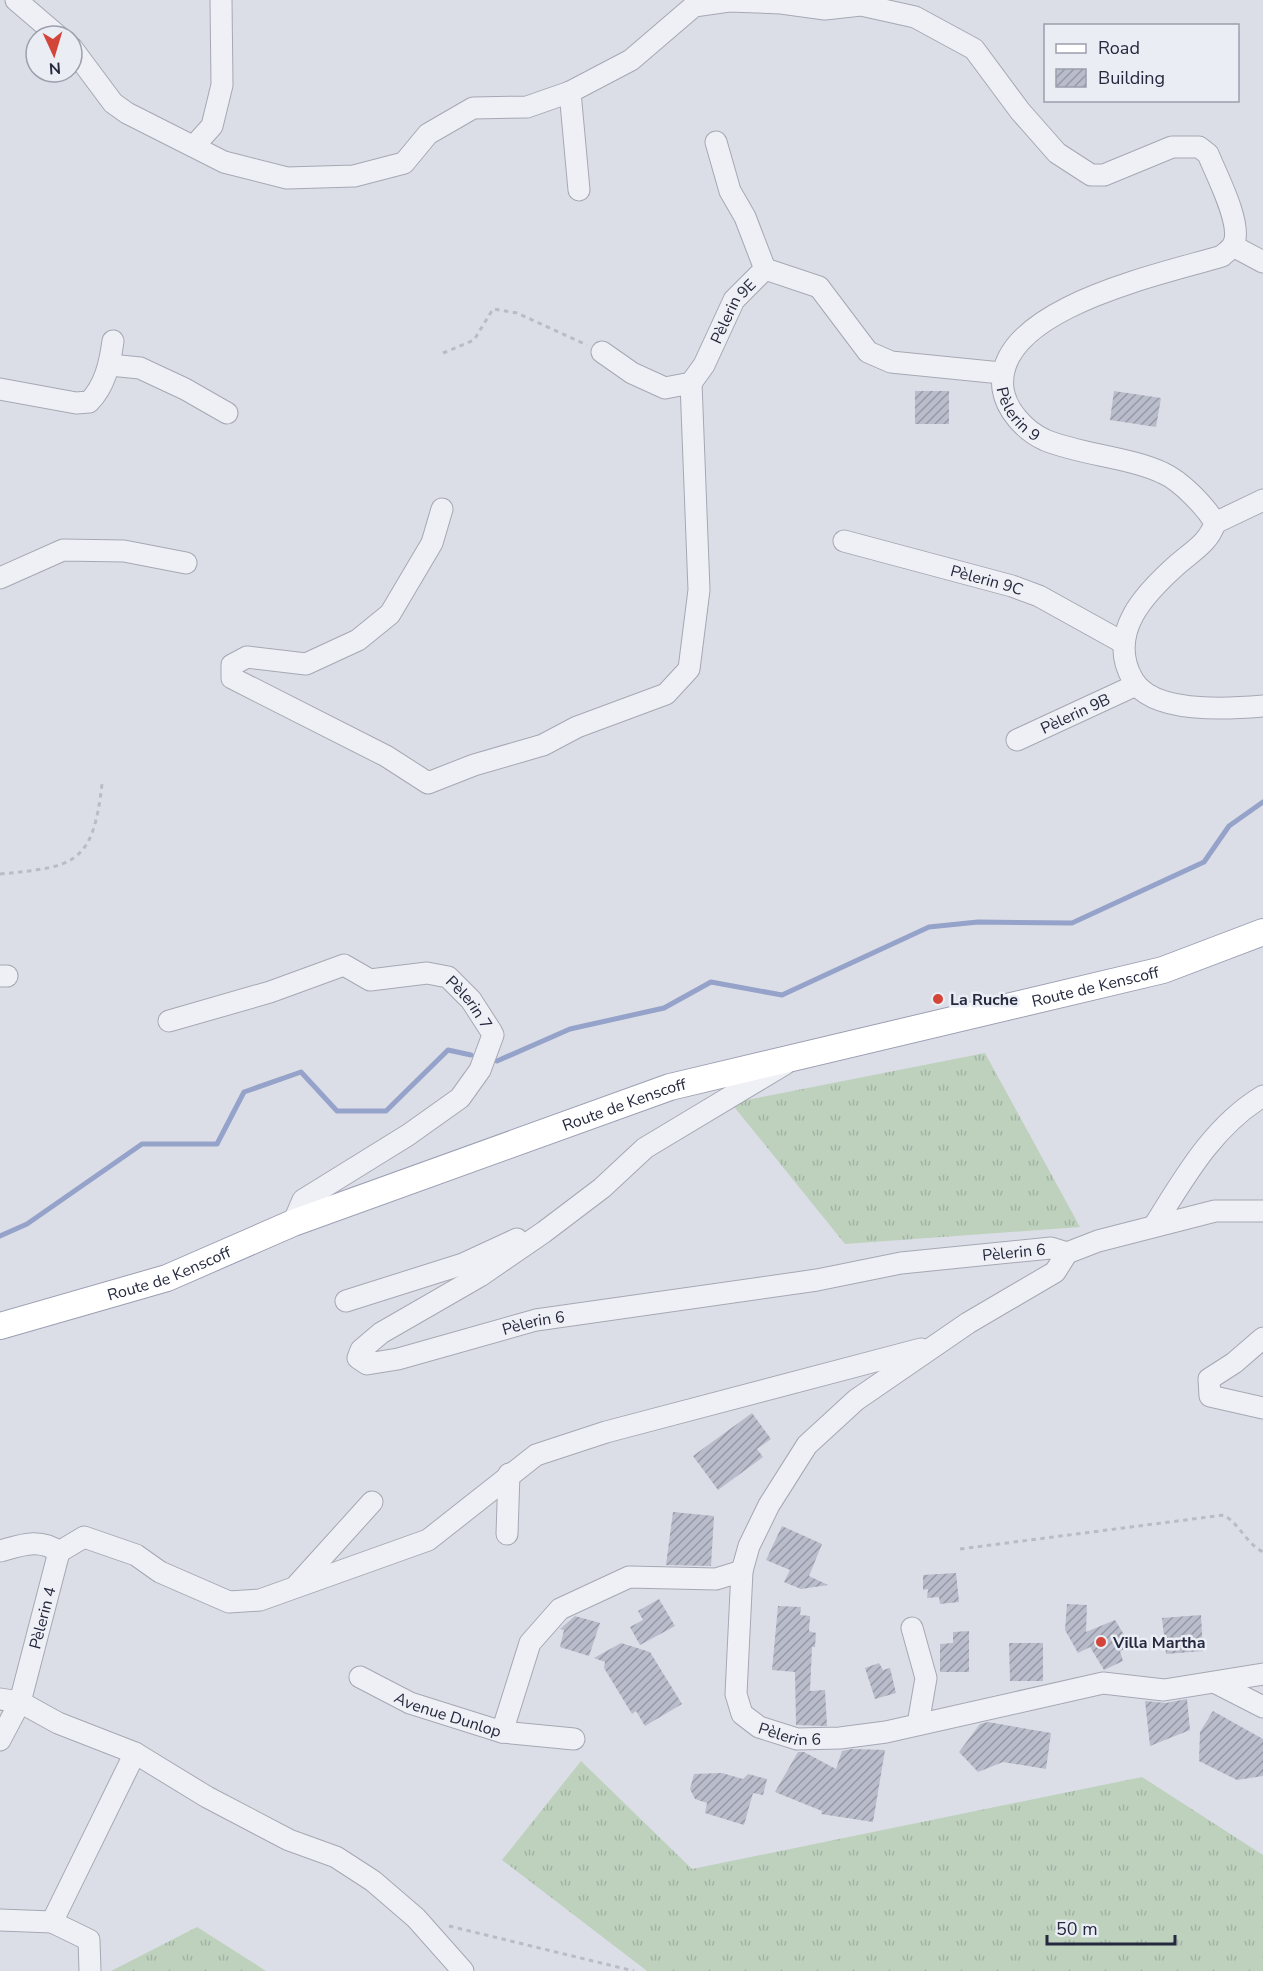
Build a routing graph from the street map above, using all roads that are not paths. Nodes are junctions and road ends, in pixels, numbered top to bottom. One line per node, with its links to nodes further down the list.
1 (16, 0): 3 (street)
2 (221, 0): 7 (street)
3 (44, 24)
4 (84, 64): 7 (street)
5 (570, 92): 7 (street); 8 (street); 9 (street)
6 (716, 142): 11 (street)
7 (194, 146)
8 (579, 190)
9 (1233, 246): 10 (street); 15 (street, Pèlerin 9)
10 (1263, 262)
11 (765, 269): 15 (street, Pèlerin 9E); 16 (street, Pèlerin 9E)
12 (113, 341): 14 (street)
13 (602, 352): 16 (street)
14 (110, 365): 17 (street); 18 (street)
15 (1001, 374): 21 (street, Pèlerin 9)
16 (691, 383): 20 (street)
17 (0, 389)
18 (227, 413)
19 (1263, 500): 21 (street)
20 (442, 509)
21 (1215, 524): 25 (street)
22 (844, 541): 25 (street, Pèlerin 9C)
23 (186, 562): 24 (street)
24 (0, 579)
25 (1122, 642): 26 (street)
26 (1136, 685): 27 (street); 28 (street, Pèlerin 9B)
27 (1263, 706)
28 (1017, 740)
29 (1263, 932): 31 (main road, Route de Kenscoff)
30 (169, 1021): 34 (street, Pèlerin 7)
31 (796, 1057): 34 (main road, Route de Kenscoff); 36 (street, Pèlerin 6)
32 (1263, 1096): 35 (street)
33 (1263, 1211): 35 (street)
34 (293, 1223): 39 (main road, Route de Kenscoff)
35 (1154, 1226): 37 (street)
36 (544, 1232): 37 (street, Pèlerin 6); 38 (street)
37 (1067, 1253): 41 (street, Pèlerin 6)
38 (346, 1301)
39 (0, 1326)
40 (1263, 1338): 42 (street)
41 (935, 1345): 43 (street); 48 (street, Pèlerin 6)
42 (1263, 1408)
43 (509, 1474): 45 (street); 49 (street)
44 (372, 1502): 49 (street)
45 (507, 1534)
46 (0, 1551): 47 (street)
47 (59, 1552): 49 (street); 54 (street, Pèlerin 4)
48 (742, 1571): 56 (street, Pèlerin 6); 57 (street, Avenue Dunlop)
49 (294, 1588)
50 (912, 1628): 56 (street)
51 (1263, 1674): 53 (street, Pèlerin 6)
52 (360, 1677): 57 (street, Avenue Dunlop)
53 (1216, 1683): 55 (street); 56 (street, Pèlerin 6)
54 (10, 1701): 59 (street, Pèlerin 4); 60 (street)
55 (1263, 1707)
56 (918, 1724)
57 (502, 1731): 58 (street)
58 (574, 1739)
59 (0, 1740)
60 (135, 1753): 62 (street); 64 (street)
61 (0, 1920): 62 (street)
62 (52, 1922): 63 (street)
63 (90, 1971)
64 (463, 1971)

